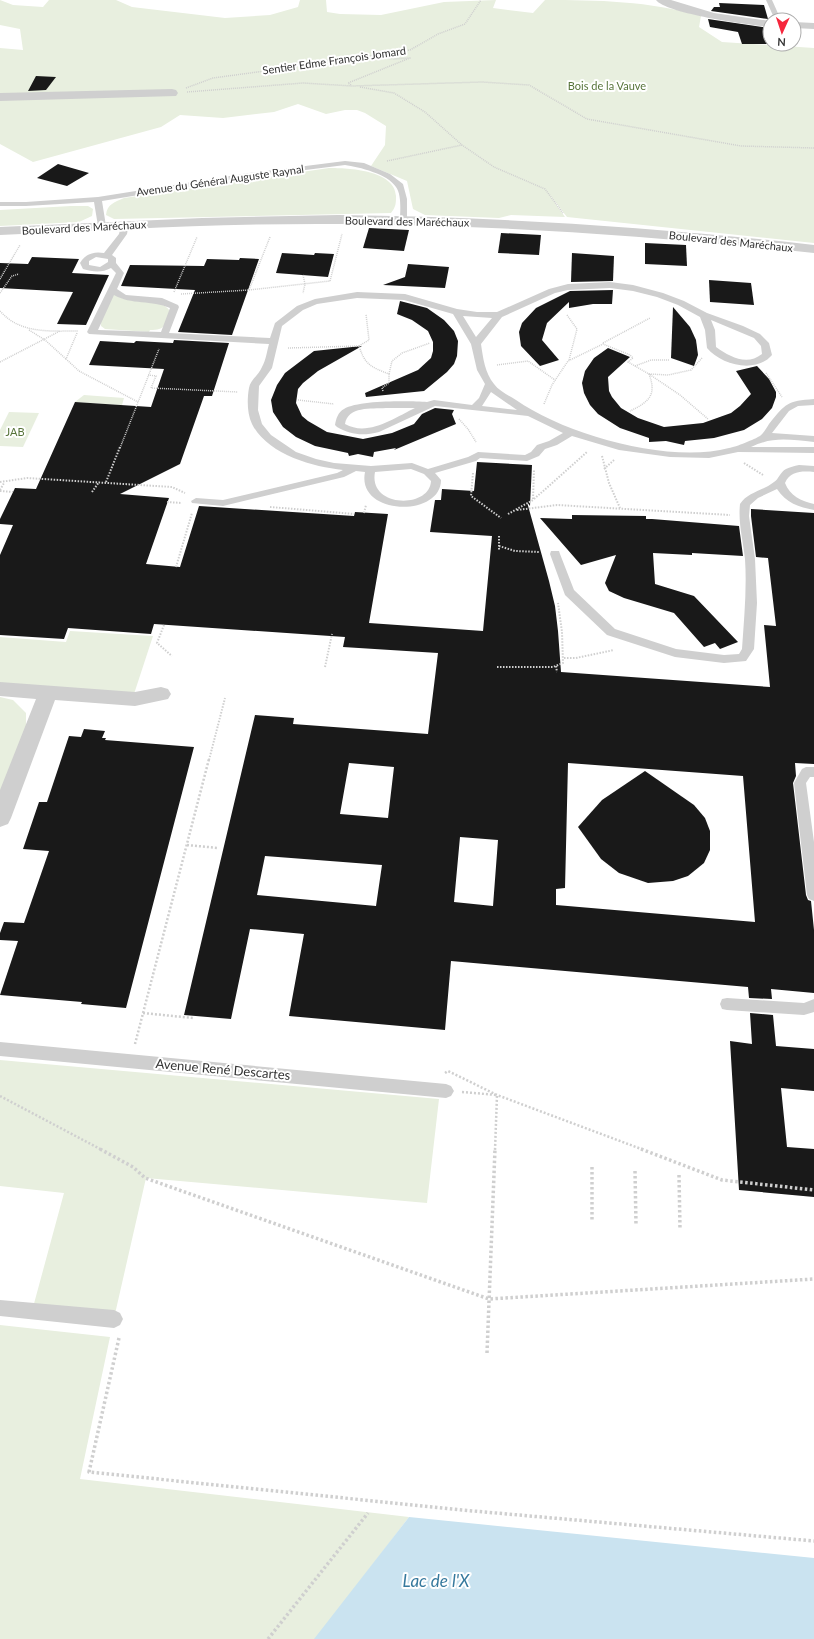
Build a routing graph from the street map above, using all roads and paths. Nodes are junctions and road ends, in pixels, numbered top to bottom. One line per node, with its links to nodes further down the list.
1 (481, 0): 8 (path, Sentier Edme François Jomard)
2 (661, 0): 5 (street)
3 (769, 0): 4 (lane)
4 (774, 12)
5 (762, 23)
6 (802, 25): 7 (street)
7 (814, 26)
8 (369, 56): 9 (path); 10 (path, Sentier Edme François Jomard)
9 (352, 86): 10 (path); 12 (path); 13 (path)
10 (172, 93): 11 (street)
11 (0, 97)
12 (462, 146): 14 (path); 21 (path)
13 (814, 148)
14 (361, 165): 15 (lane, Avenue du Général Auguste Raynal); 18 (lane, Avenue du Général Auguste Raynal)
15 (98, 199): 16 (lane, Avenue du Général Auguste Raynal); 20 (lane)
16 (0, 204)
17 (345, 220): 18 (street, Boulevard des Maréchaux); 19 (street, Boulevard des Maréchaux); 30 (path)
18 (404, 221): 21 (street, Boulevard des Maréchaux)
19 (125, 224): 20 (street, Boulevard des Maréchaux); 29 (lane)
20 (102, 226): 22 (street, Boulevard des Maréchaux)
21 (571, 227): 26 (street, Boulevard des Maréchaux)
22 (26, 230): 23 (street, Boulevard des Maréchaux); 28 (path)
23 (0, 231)
24 (198, 236): 32 (path)
25 (270, 237): 30 (path)
26 (814, 249)
27 (19, 274): 31 (path)
28 (0, 279)
29 (112, 290): 32 (lane); 42 (lane)
30 (249, 290): 32 (path)
31 (0, 293)
32 (162, 301): 42 (lane)
33 (0, 311): 40 (path)
34 (456, 312): 36 (lane); 44 (lane); 46 (lane)
35 (366, 314): 48 (path)
36 (499, 315): 38 (lane); 46 (lane)
37 (567, 315): 52 (path)
38 (704, 315): 49 (lane); 54 (lane)
39 (650, 318): 47 (path)
40 (29, 329): 41 (path); 43 (path)
41 (60, 331): 43 (path); 50 (path)
42 (164, 335): 44 (lane); 59 (path)
43 (45, 340): 50 (path); 53 (path)
44 (273, 342): 48 (path); 61 (lane)
45 (430, 343): 57 (path)
46 (476, 344): 56 (lane)
47 (603, 344): 52 (path); 55 (path)
48 (359, 346): 57 (path)
49 (712, 348): 54 (lane); 58 (path)
50 (66, 359): 65 (path)
51 (669, 360): 55 (path)
52 (568, 361): 60 (path)
53 (0, 362)
54 (756, 362): 71 (path)
55 (635, 366): 58 (path)
56 (481, 369): 60 (path); 62 (lane)
57 (389, 374): 63 (path)
58 (649, 374): 72 (path); 74 (path)
59 (148, 376): 61 (path); 65 (path)
60 (555, 380): 73 (path)
61 (257, 381): 84 (lane)
62 (489, 385): 70 (lane); 73 (lane)
63 (385, 395)
64 (298, 400): 69 (path)
65 (138, 402): 91 (path)
66 (814, 402): 71 (lane)
67 (426, 405): 68 (lane); 69 (lane); 69 (lane)
68 (457, 405): 70 (lane); 82 (path)
69 (359, 407)
70 (474, 407): 73 (lane)
71 (786, 409): 76 (lane)
72 (630, 412)
73 (534, 416): 75 (lane)
74 (708, 419)
75 (571, 432): 78 (lane); 81 (lane)
76 (764, 437): 77 (lane); 79 (lane)
77 (814, 439)
78 (599, 441): 79 (lane); 99 (path); 103 (path)
79 (733, 450): 80 (lane); 93 (path)
80 (814, 450)
81 (535, 454): 82 (lane); 99 (path)
82 (476, 457): 88 (lane); 108 (path)
83 (814, 457): 87 (lane)
84 (356, 468): 85 (lane); 100 (lane)
85 (371, 469): 88 (lane); 88 (lane)
86 (814, 469): 87 (lane)
87 (791, 470): 93 (lane)
88 (428, 472)
89 (0, 482): 92 (path)
90 (99, 482): 91 (path); 92 (path); 97 (path)
91 (106, 482): 100 (path)
92 (4, 483): 94 (path)
93 (780, 483): 95 (lane); 98 (lane)
94 (0, 490): 96 (path)
95 (767, 491): 98 (lane); 107 (lane)
96 (13, 492)
97 (92, 492)
98 (786, 496): 101 (lane)
99 (533, 500): 104 (path)
100 (194, 506): 111 (path)
101 (814, 506)
102 (270, 507): 105 (path)
103 (620, 508): 104 (path); 107 (path)
104 (517, 510): 106 (path)
105 (354, 514)
106 (508, 514)
107 (744, 516): 115 (lane)
108 (501, 518)
109 (500, 536): 110 (path)
110 (549, 554): 115 (lane)
111 (176, 567)
112 (557, 598): 117 (path)
113 (164, 625): 116 (path)
114 (332, 634): 119 (path)
115 (644, 643): 117 (path)
116 (172, 656)
117 (564, 658): 118 (path)
118 (556, 666): 120 (path); 121 (path)
119 (326, 667)
120 (497, 667)
121 (557, 672)
122 (0, 689): 123 (street)
123 (48, 693): 124 (street); 127 (street)
124 (161, 694)
125 (225, 698): 128 (path)
126 (814, 772): 130 (lane)
127 (0, 818)
128 (187, 844): 129 (path); 133 (path)
129 (218, 848)
130 (814, 894)
131 (727, 1004): 132 (lane)
132 (814, 1005)
133 (143, 1013): 134 (path); 136 (path)
134 (193, 1018)
135 (0, 1049): 136 (lane, Avenue René Descartes)
136 (130, 1061): 137 (lane, Avenue René Descartes)
137 (446, 1091): 138 (path)
138 (497, 1095): 143 (path); 148 (path)
139 (0, 1096): 148 (path)
140 (592, 1167): 144 (path)
141 (635, 1171): 145 (path)
142 (679, 1175): 146 (path)
143 (814, 1190)
144 (592, 1221)
145 (636, 1225)
146 (680, 1229)
147 (814, 1279): 148 (path)
148 (489, 1299): 151 (path)
149 (0, 1308): 150 (lane)
150 (117, 1327): 153 (path)
151 (486, 1353)
152 (368, 1513): 154 (path)
153 (814, 1541)
154 (268, 1639)

